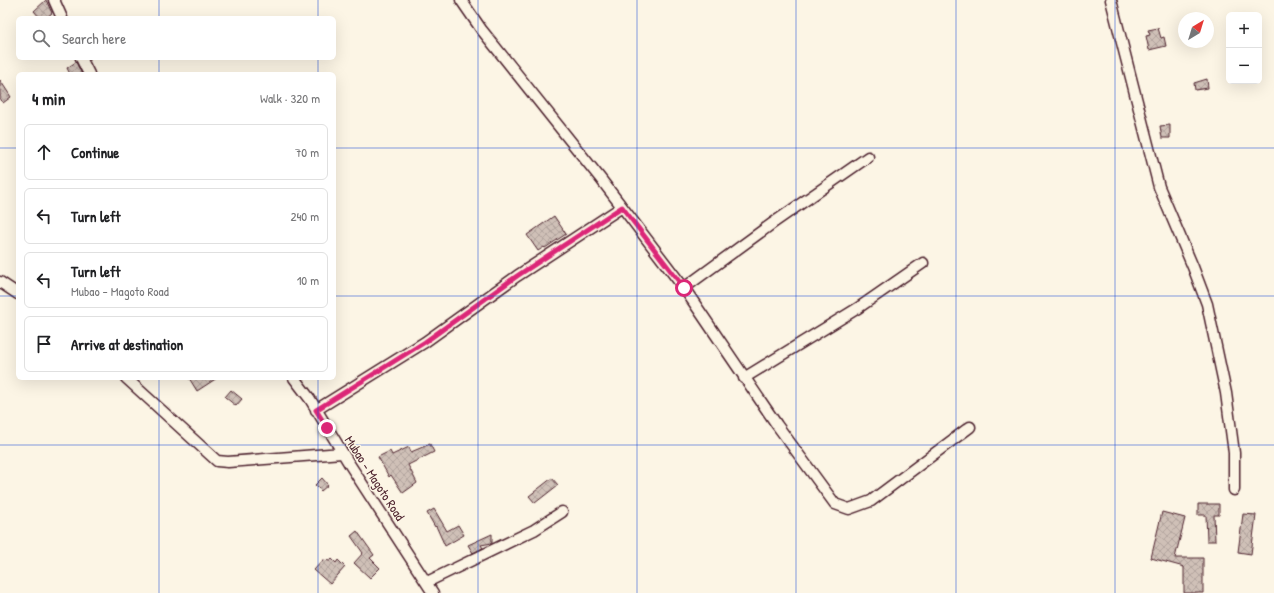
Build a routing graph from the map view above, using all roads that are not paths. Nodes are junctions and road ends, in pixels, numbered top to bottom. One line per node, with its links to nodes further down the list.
1 (54, 0): 4 (street)
2 (461, 0): 8 (street)
3 (1111, 0): 19 (street)
4 (61, 16)
5 (82, 60): 6 (street)
6 (88, 72)
7 (868, 157): 11 (street)
8 (622, 207): 11 (street); 16 (street)
9 (923, 263): 13 (street)
10 (0, 282): 12 (street)
11 (684, 288): 13 (street)
12 (16, 293)
13 (744, 378): 17 (street)
14 (128, 380): 18 (street)
15 (295, 380): 16 (street, Mubao - Magoto Road)
16 (316, 410): 18 (street, Mubao - Magoto Road)
17 (970, 427)
18 (342, 453): 21 (street, Mubao - Magoto Road)
19 (1234, 490)
20 (562, 512): 21 (street)
21 (427, 582): 22 (street, Mubao - Magoto Road)
22 (433, 593)

